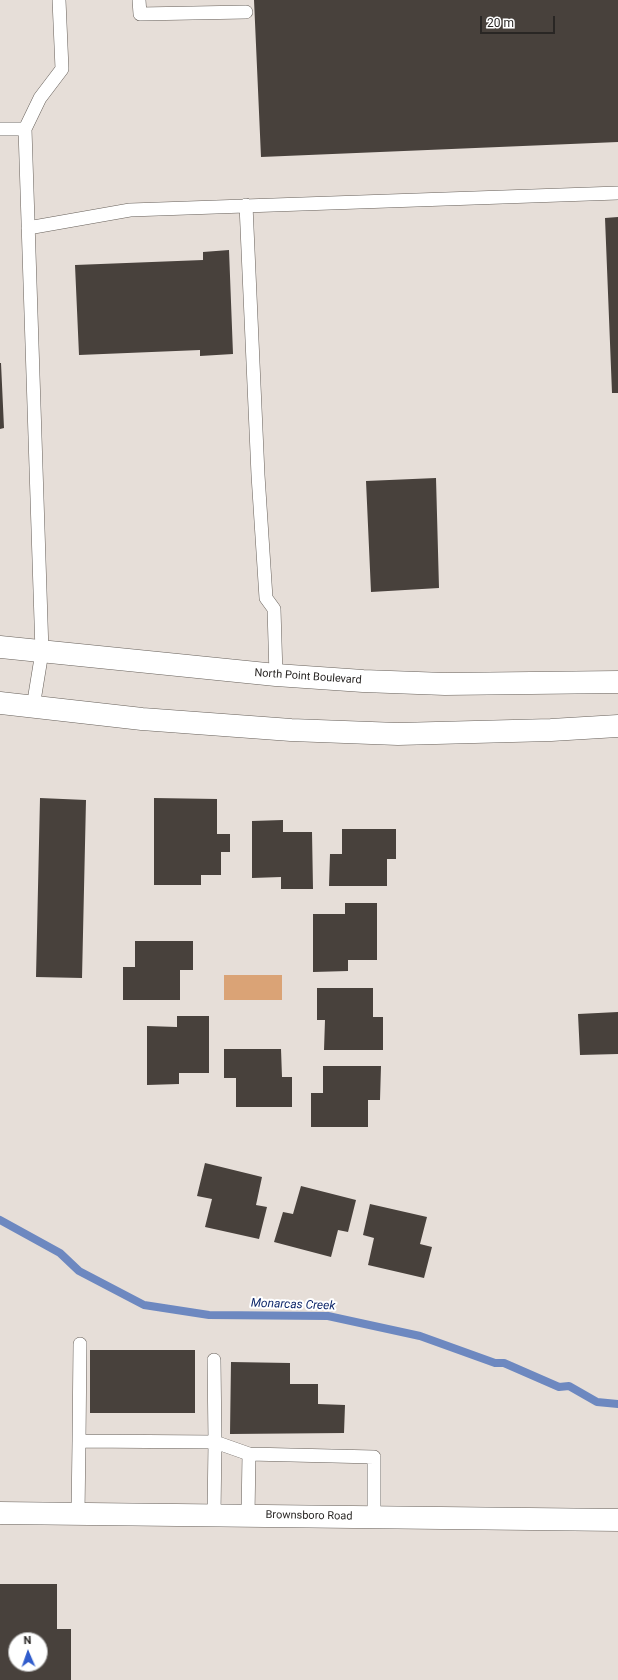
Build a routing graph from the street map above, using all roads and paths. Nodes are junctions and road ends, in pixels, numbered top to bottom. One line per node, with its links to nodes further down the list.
1 (59, 0): 5 (lane)
2 (139, 0): 3 (lane)
3 (246, 12)
4 (0, 129): 5 (lane)
5 (25, 129): 8 (lane)
6 (618, 193): 7 (lane)
7 (246, 206): 8 (lane); 11 (lane)
8 (28, 228): 10 (lane)
9 (0, 647): 10 (main road, North Point Boulevard)
10 (42, 652): 11 (main road, North Point Boulevard); 14 (lane)
11 (276, 675): 12 (main road, North Point Boulevard)
12 (618, 682)
13 (0, 703): 14 (main road)
14 (33, 706): 15 (main road)
15 (618, 726)
16 (80, 1344): 18 (lane)
17 (214, 1360): 19 (lane)
18 (79, 1441): 19 (lane); 22 (lane)
19 (215, 1442): 20 (lane); 23 (lane)
20 (249, 1454): 24 (lane); 25 (lane)
21 (0, 1513): 22 (main road, Brownsboro Road)
22 (78, 1514): 23 (main road, Brownsboro Road)
23 (214, 1515): 24 (main road, Brownsboro Road)
24 (248, 1516): 25 (main road, Brownsboro Road)
25 (374, 1517): 26 (main road, Brownsboro Road)
26 (618, 1520)

